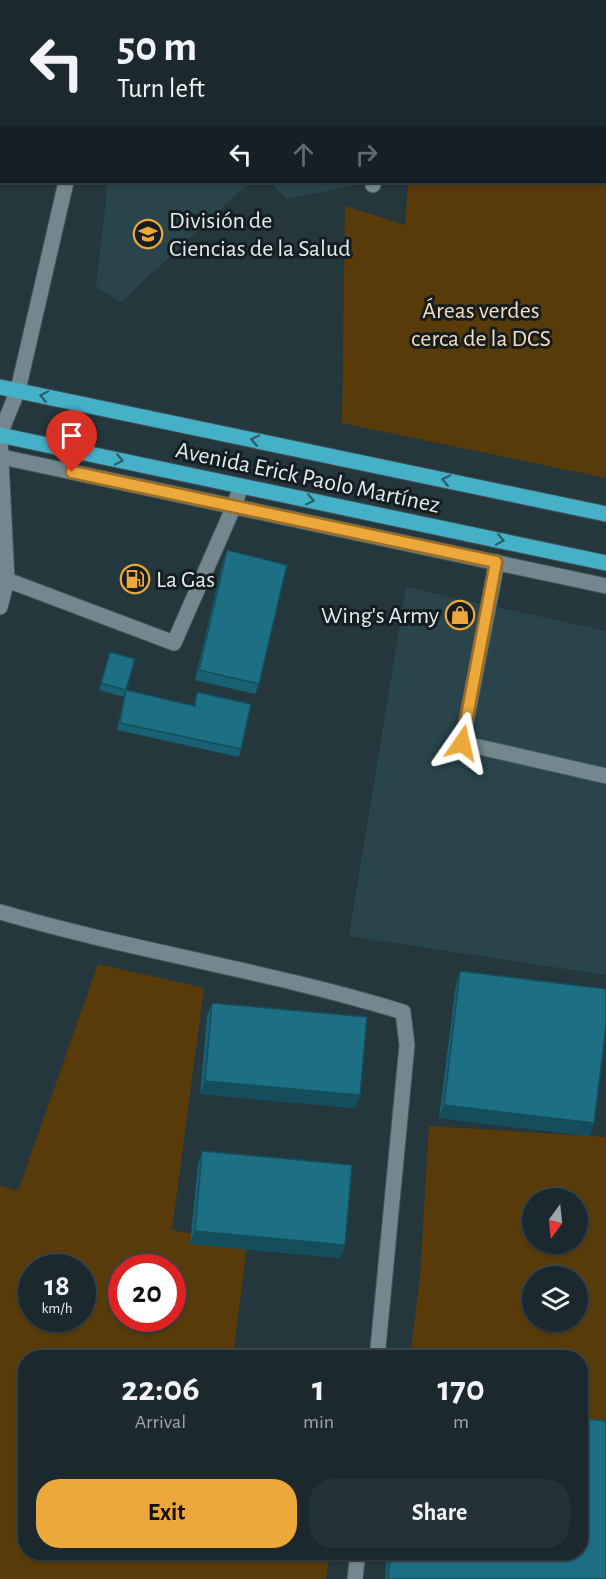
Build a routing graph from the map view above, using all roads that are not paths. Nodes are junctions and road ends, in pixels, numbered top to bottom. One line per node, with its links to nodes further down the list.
1 (66, 183): 3 (street)
2 (0, 387): 3 (main road, Avenida Erick Paolo Martínez)
3 (18, 390): 4 (street); 9 (main road, Avenida Erick Paolo Martínez, one-way to 3)
4 (0, 436): 5 (street); 6 (main road, Avenida Erick Paolo Martínez, one-way to 6)
5 (2, 457): 7 (street); 13 (street)
6 (241, 486): 7 (street); 8 (main road, Avenida Erick Paolo Martínez, one-way to 8)
7 (234, 506): 10 (street); 13 (street)
8 (338, 506): 10 (street); 12 (main road, Avenida Erick Paolo Martínez, one-way to 12)
9 (606, 514)
10 (316, 524): 11 (street)
11 (496, 562): 14 (street); 16 (street)
12 (606, 563)
13 (7, 580): 15 (street)
14 (606, 586)
15 (0, 607)
16 (606, 776)
17 (0, 912): 18 (street)
18 (378, 1350)
19 (357, 1560): 20 (street)
20 (355, 1579)

